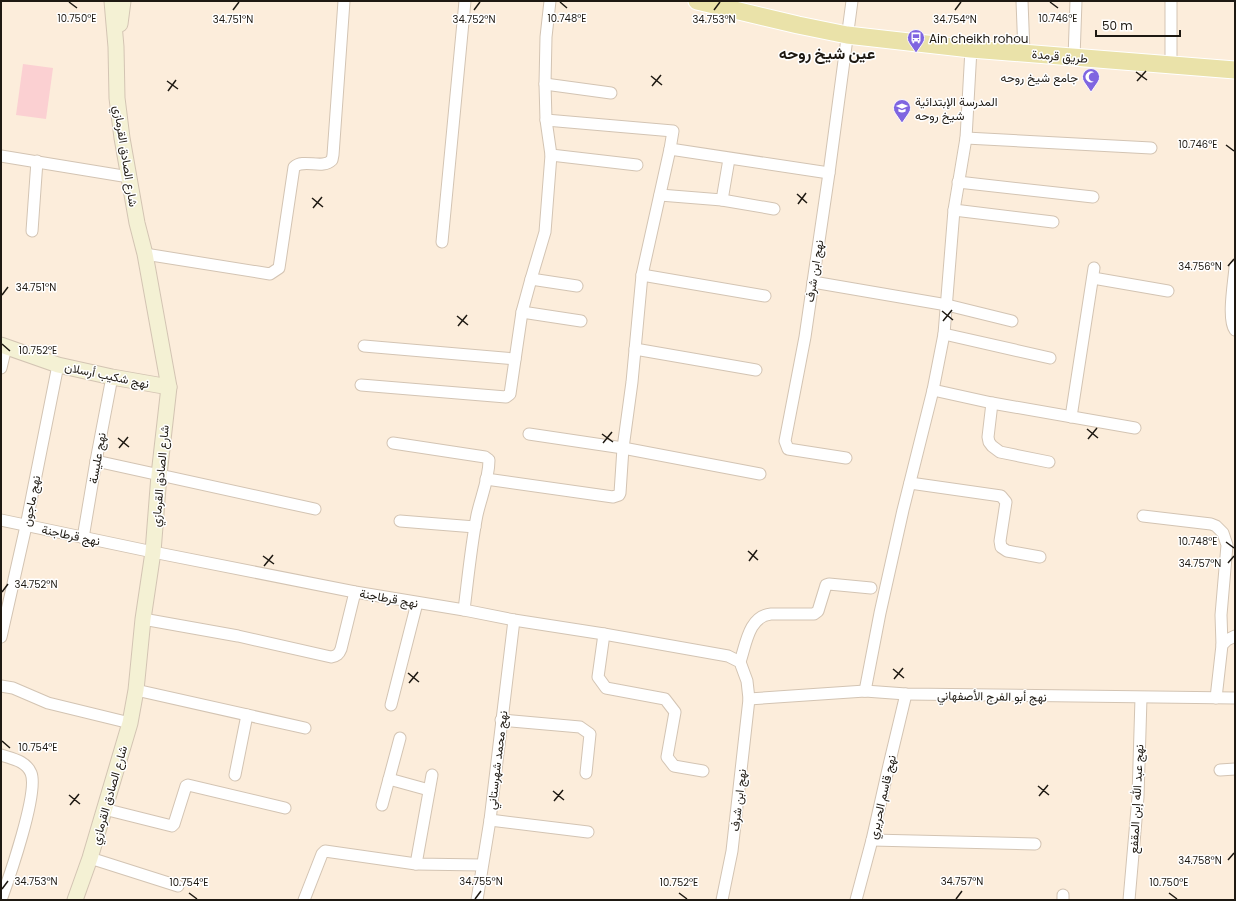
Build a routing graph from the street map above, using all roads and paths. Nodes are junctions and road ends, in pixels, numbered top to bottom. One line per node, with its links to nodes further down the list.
1 (112, 1): 12 (main road, شارع الصادق القرمازي)
2 (123, 1): 12 (main road, شارع الصادق القرمازي)
3 (344, 1): 40 (street)
4 (465, 1): 39 (street)
5 (550, 1): 18 (street)
6 (697, 1): 11 (main road, طريق قرمدة)
7 (852, 1): 11 (street, نهج ابن شرف)
8 (1022, 1): 14 (street)
9 (1076, 1): 15 (street)
10 (1171, 1): 16 (street)
11 (847, 34): 13 (main road, طريق قرمدة); 29 (street, نهج ابن شرف)
12 (116, 47): 30 (main road, شارع الصادق القرمازي)
13 (971, 49): 14 (main road, طريق قرمدة); 21 (street)
14 (1024, 53): 15 (main road, طريق قرمدة)
15 (1074, 58): 16 (main road, طريق قرمدة)
16 (1171, 66): 17 (main road, طريق قرمدة)
17 (1235, 70)
18 (545, 84): 19 (street); 20 (street)
19 (611, 93)
20 (546, 120): 23 (street); 24 (street)
21 (966, 138): 22 (street); 31 (street)
22 (1152, 148)
23 (670, 149): 26 (street); 32 (street)
24 (551, 155): 28 (street); 43 (street)
25 (1, 156): 27 (street)
26 (729, 159): 29 (street); 34 (street)
27 (37, 161): 30 (street); 38 (street)
28 (637, 165)
29 (829, 173): 44 (street, نهج ابن شرف)
30 (129, 177): 40 (main road, شارع الصادق القرمازي)
31 (958, 182): 33 (street); 36 (street)
32 (660, 195): 34 (street); 42 (street)
33 (1093, 197)
34 (722, 200): 35 (street)
35 (774, 209)
36 (954, 210): 37 (street); 48 (street)
37 (1053, 222)
38 (32, 231)
39 (442, 242)
40 (145, 254): 64 (main road, شارع الصادق القرمازي)
41 (1235, 267): 52 (street)
42 (642, 275): 47 (street); 56 (street)
43 (531, 278): 45 (street); 49 (street)
44 (813, 282): 48 (street); 72 (street, نهج ابن شرف)
45 (577, 286)
46 (1168, 291): 67 (street)
47 (765, 296)
48 (947, 305): 50 (street); 53 (street)
49 (522, 312): 51 (street); 58 (street)
50 (1012, 320)
51 (580, 321)
52 (1235, 330)
53 (944, 334): 57 (street); 65 (street)
54 (3, 346): 59 (main road, نهج شكيب أرسلان); 60 (street)
55 (364, 346): 58 (street)
56 (635, 349): 61 (street); 71 (street)
57 (1050, 358)
58 (515, 359): 63 (street)
59 (58, 365): 62 (main road, نهج شكيب أرسلان); 83 (street, نهج ماجون)
60 (1, 368)
61 (756, 370)
62 (112, 377): 64 (main road, نهج شكيب أرسلان); 73 (street, نهج عليسة)
63 (361, 385)
64 (168, 387): 76 (main road, شارع الصادق القرمازي)
65 (933, 390): 66 (street); 78 (street)
66 (992, 403): 67 (street); 74 (street)
67 (1071, 417): 68 (street)
68 (1135, 428)
69 (529, 434): 71 (street)
70 (393, 442): 77 (street)
71 (623, 448): 75 (street); 77 (street)
72 (846, 458)
73 (96, 461): 76 (street); 85 (street, نهج عليسة)
74 (1048, 462)
75 (760, 474)
76 (159, 475): 79 (street); 86 (main road, شارع الصادق القرمازي)
77 (486, 479): 84 (street)
78 (910, 483): 87 (street); 101 (street)
79 (315, 509)
80 (1143, 516): 97 (street)
81 (1, 520): 83 (street, نهج قرطاجنة)
82 (400, 521): 84 (street)
83 (26, 526): 85 (street, نهج قرطاجنة); 96 (street, نهج ماجون)
84 (475, 527): 91 (street)
85 (83, 538): 86 (street, نهج قرطاجنة)
86 (153, 552): 89 (street, نهج قرطاجنة); 92 (main road, شارع الصادق القرمازي)
87 (1040, 557)
88 (872, 588): 98 (street)
89 (355, 592): 90 (street, نهج قرطاجنة); 92 (street)
90 (417, 603): 91 (street, نهج قرطاجنة); 107 (street)
91 (464, 610): 93 (street, نهج قرطاجنة)
92 (143, 619): 100 (main road, شارع الصادق القرمازي)
93 (514, 620): 94 (street, نهج قرطاجنة); 109 (street, نهج محمد شهرستاني)
94 (604, 634): 98 (street, نهج قرطاجنة); 116 (street)
95 (1235, 636): 97 (street)
96 (1, 638)
97 (1222, 645): 104 (street)
98 (740, 662): 106 (street)
99 (1, 686): 110 (street)
100 (136, 690): 108 (street); 110 (main road, شارع الصادق القرمازي)
101 (865, 691): 102 (street, نهج أبو الفرج الأصفهاني); 106 (street, نهج أبو الفرج الأصفهاني)
102 (906, 694): 103 (street, نهج أبو الفرج الأصفهاني); 127 (street, نهج قاسم الحريري)
103 (1141, 698): 104 (street, نهج أبو الفرج الأصفهاني); 140 (street, نهج عبد الله إبن المقفع)
104 (1216, 698): 105 (street, نهج أبو الفرج الأصفهاني)
105 (1235, 698)
106 (749, 699): 138 (street, نهج ابن شرف)
107 (391, 705)
108 (246, 715): 111 (street); 119 (street)
109 (501, 720): 117 (street); 125 (street, نهج محمد شهرستاني)
110 (130, 723): 124 (main road, شارع الصادق القرمازي)
111 (305, 728)
112 (400, 738): 120 (street)
113 (1, 755): 132 (street)
114 (1235, 769): 115 (street)
115 (1220, 770)
116 (703, 771)
117 (586, 772)
118 (432, 775): 121 (street)
119 (235, 776)
120 (389, 779): 121 (street); 122 (street)
121 (429, 790): 130 (street)
122 (382, 805)
123 (285, 808): 124 (street)
124 (104, 809): 129 (main road, شارع الصادق القرمازي)
125 (490, 820): 126 (street); 131 (street, نهج محمد شهرستاني)
126 (588, 832)
127 (872, 840): 128 (street); 139 (street, نهج قاسم الحريري)
128 (1035, 844)
129 (90, 858): 133 (street); 135 (main road, شارع الصادق القرمازي)
130 (416, 864): 131 (street); 136 (street)
131 (482, 865): 137 (street, نهج محمد شهرستاني)
132 (5, 878): 134 (street)
133 (178, 886)
134 (1, 900)
135 (75, 900)
136 (304, 900)
137 (477, 900)
138 (722, 900)
139 (856, 900)
140 (1129, 900)

